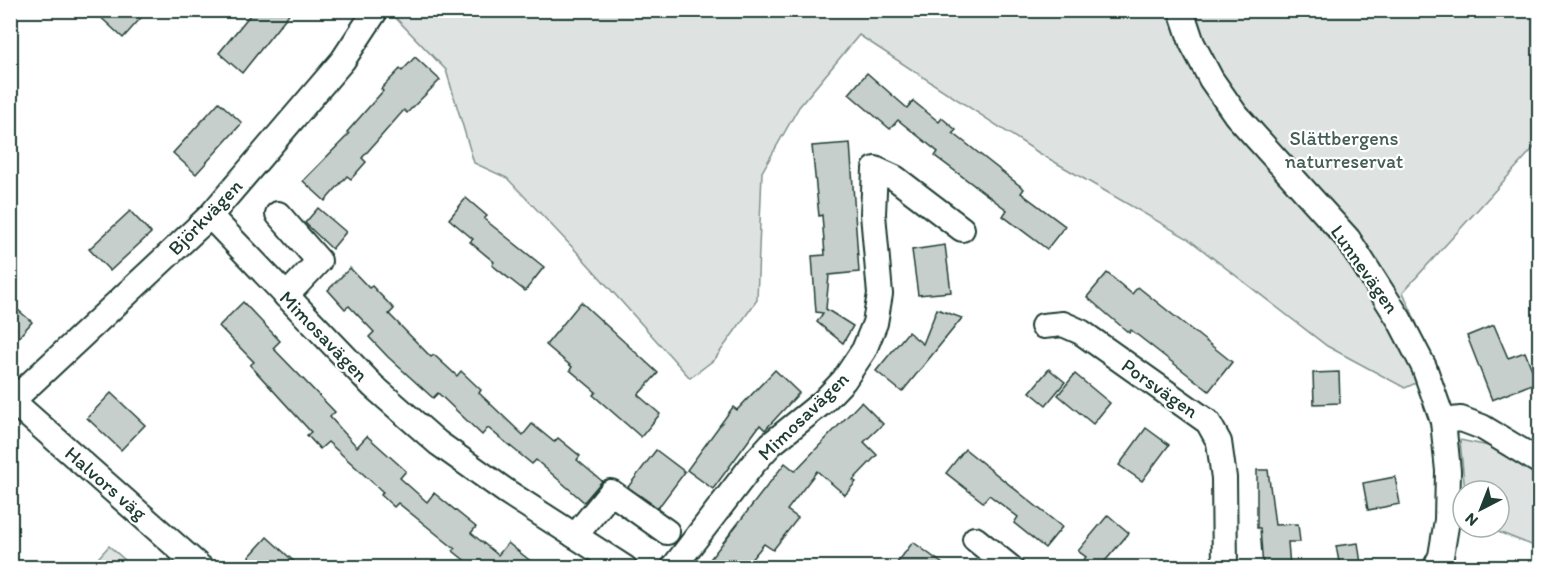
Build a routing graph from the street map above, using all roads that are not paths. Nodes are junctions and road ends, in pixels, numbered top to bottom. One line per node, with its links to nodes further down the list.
1 (376, 10): 4 (street, Björkvägen)
2 (1181, 10): 9 (street, Lunnevägen)
3 (278, 214): 6 (street)
4 (210, 216): 6 (street, Mimosavägen); 8 (street, Björkvägen)
5 (962, 229): 16 (street, Mimosavägen)
6 (286, 296): 12 (street, Mimosavägen)
7 (1043, 326): 18 (street, Porsvägen)
8 (11, 401): 14 (street, Halvors väg)
9 (1443, 421): 10 (street); 19 (street, Lunnevägen)
10 (1536, 452)
11 (667, 532): 12 (street)
12 (575, 536): 15 (street, Mimosavägen)
13 (975, 539): 17 (street)
14 (201, 567)
15 (625, 567)
16 (672, 567)
17 (1011, 567)
18 (1225, 567)
19 (1435, 567)

